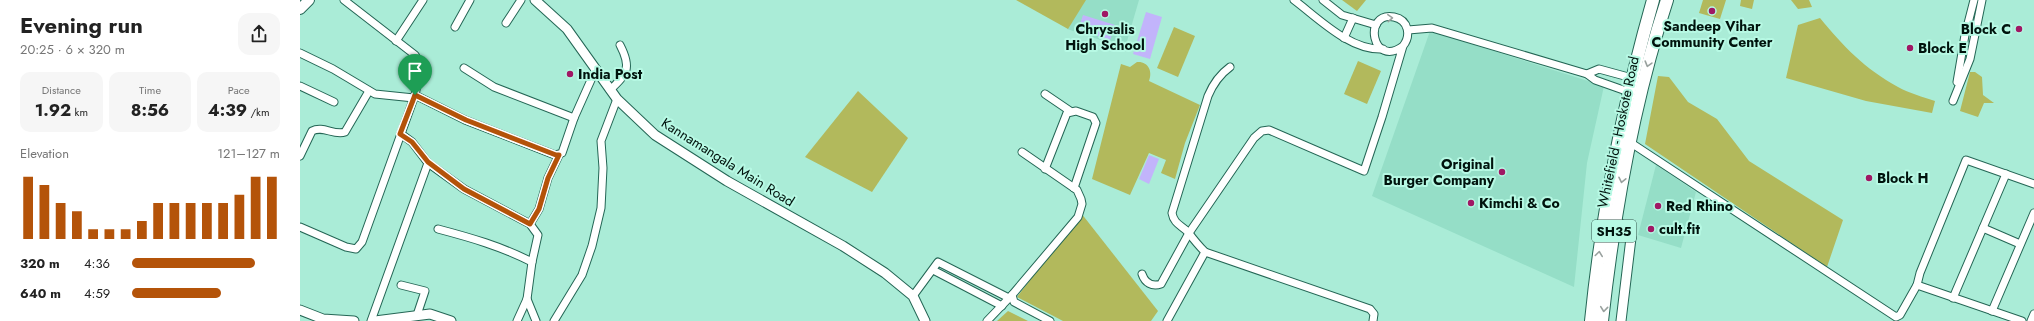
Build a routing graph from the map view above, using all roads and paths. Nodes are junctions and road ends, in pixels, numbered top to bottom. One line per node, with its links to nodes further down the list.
1 (309, 0): 13 (main road)
2 (344, 0): 20 (street)
3 (423, 0): 20 (street)
4 (470, 0): 17 (street)
5 (521, 0): 15 (street)
6 (535, 0): 27 (street, Kannamangala Main Road)
7 (1294, 0): 19 (street)
8 (1324, 0): 14 (street)
9 (1654, 0): 29 (main road, Whitefield - Hoskote Road / SH35)
10 (1667, 0): 41 (main road, Whitefield - Hoskote Road / SH35, one-way to 41)
11 (1974, 0): 12 (street)
12 (1982, 0)
13 (300, 9)
14 (1353, 18): 16 (street); 19 (street)
15 (506, 23)
16 (1376, 25): 18 (street, one-way to 18); 23 (street)
17 (455, 27)
18 (1408, 30): 22 (street); 28 (street)
19 (1344, 38): 23 (street)
20 (396, 41): 35 (street)
21 (620, 45): 31 (street)
22 (1403, 46): 23 (street); 56 (street)
23 (1383, 49)
24 (300, 53): 32 (street)
25 (1230, 67): 56 (street)
26 (464, 68): 39 (street)
27 (595, 72): 31 (street, Kannamangala Main Road); 39 (street)
28 (1587, 74): 29 (street); 33 (street)
29 (1632, 78): 33 (main road, Whitefield - Hoskote Road / SH35)
30 (300, 86): 37 (street)
31 (610, 90): 36 (street, Kannamangala Main Road)
32 (369, 91): 35 (street); 44 (street)
33 (1629, 92): 41 (main road, Whitefield - Hoskote Road / SH35)
34 (1045, 94): 38 (street)
35 (414, 96): 40 (street); 43 (street)
36 (617, 99): 64 (street, Kannamangala Main Road); 80 (street)
37 (334, 102)
38 (1070, 111): 46 (street); 49 (street)
39 (574, 118): 43 (street)
40 (400, 134): 45 (street); 53 (street)
41 (1625, 140): 51 (main road, Whitefield - Hoskote Road / SH35, one-way to 51); 63 (street); 86 (main road, Whitefield - Hoskote Road / SH35, one-way to 41)
42 (1022, 152): 46 (street)
43 (559, 155): 52 (street)
44 (300, 156)
45 (428, 162): 52 (street); 75 (street)
46 (1045, 169): 49 (street)
47 (2006, 174): 48 (street); 54 (street); 63 (street)
48 (2034, 184)
49 (1074, 188): 65 (street)
50 (2034, 213): 57 (street)
51 (1615, 218): 87 (main road, Whitefield - Hoskote Road / SH35, one-way to 87); 88 (street)
52 (530, 224): 59 (street)
53 (300, 227)
54 (1983, 228): 57 (street); 67 (street)
55 (438, 229): 59 (street)
56 (1189, 233): 58 (street); 61 (street)
57 (2020, 244): 70 (street)
58 (1205, 252): 84 (street); 85 (street)
59 (532, 262): 66 (street)
60 (933, 270): 64 (street); 65 (street); 68 (street)
61 (1142, 274)
62 (401, 285): 72 (street)
63 (1917, 285): 67 (street)
64 (913, 296): 81 (street, Kannamangala Main Road)
65 (1011, 296): 68 (street); 83 (street)
66 (527, 298): 78 (street); 79 (street)
67 (1953, 298): 70 (street)
68 (1002, 306): 82 (street)
69 (300, 310): 73 (street)
70 (1992, 311): 89 (street)
71 (2034, 314): 90 (street)
72 (417, 315): 76 (street); 77 (street)
73 (325, 320): 74 (street)
74 (354, 321)
75 (371, 321)
76 (375, 321)
77 (451, 321)
78 (517, 321)
79 (536, 321)
80 (554, 321)
81 (925, 321)
82 (988, 321)
83 (1050, 321)
84 (1167, 321)
85 (1373, 321)
86 (1591, 321)
87 (1602, 321)
88 (1621, 321)
89 (2022, 321)
90 (2031, 321)

